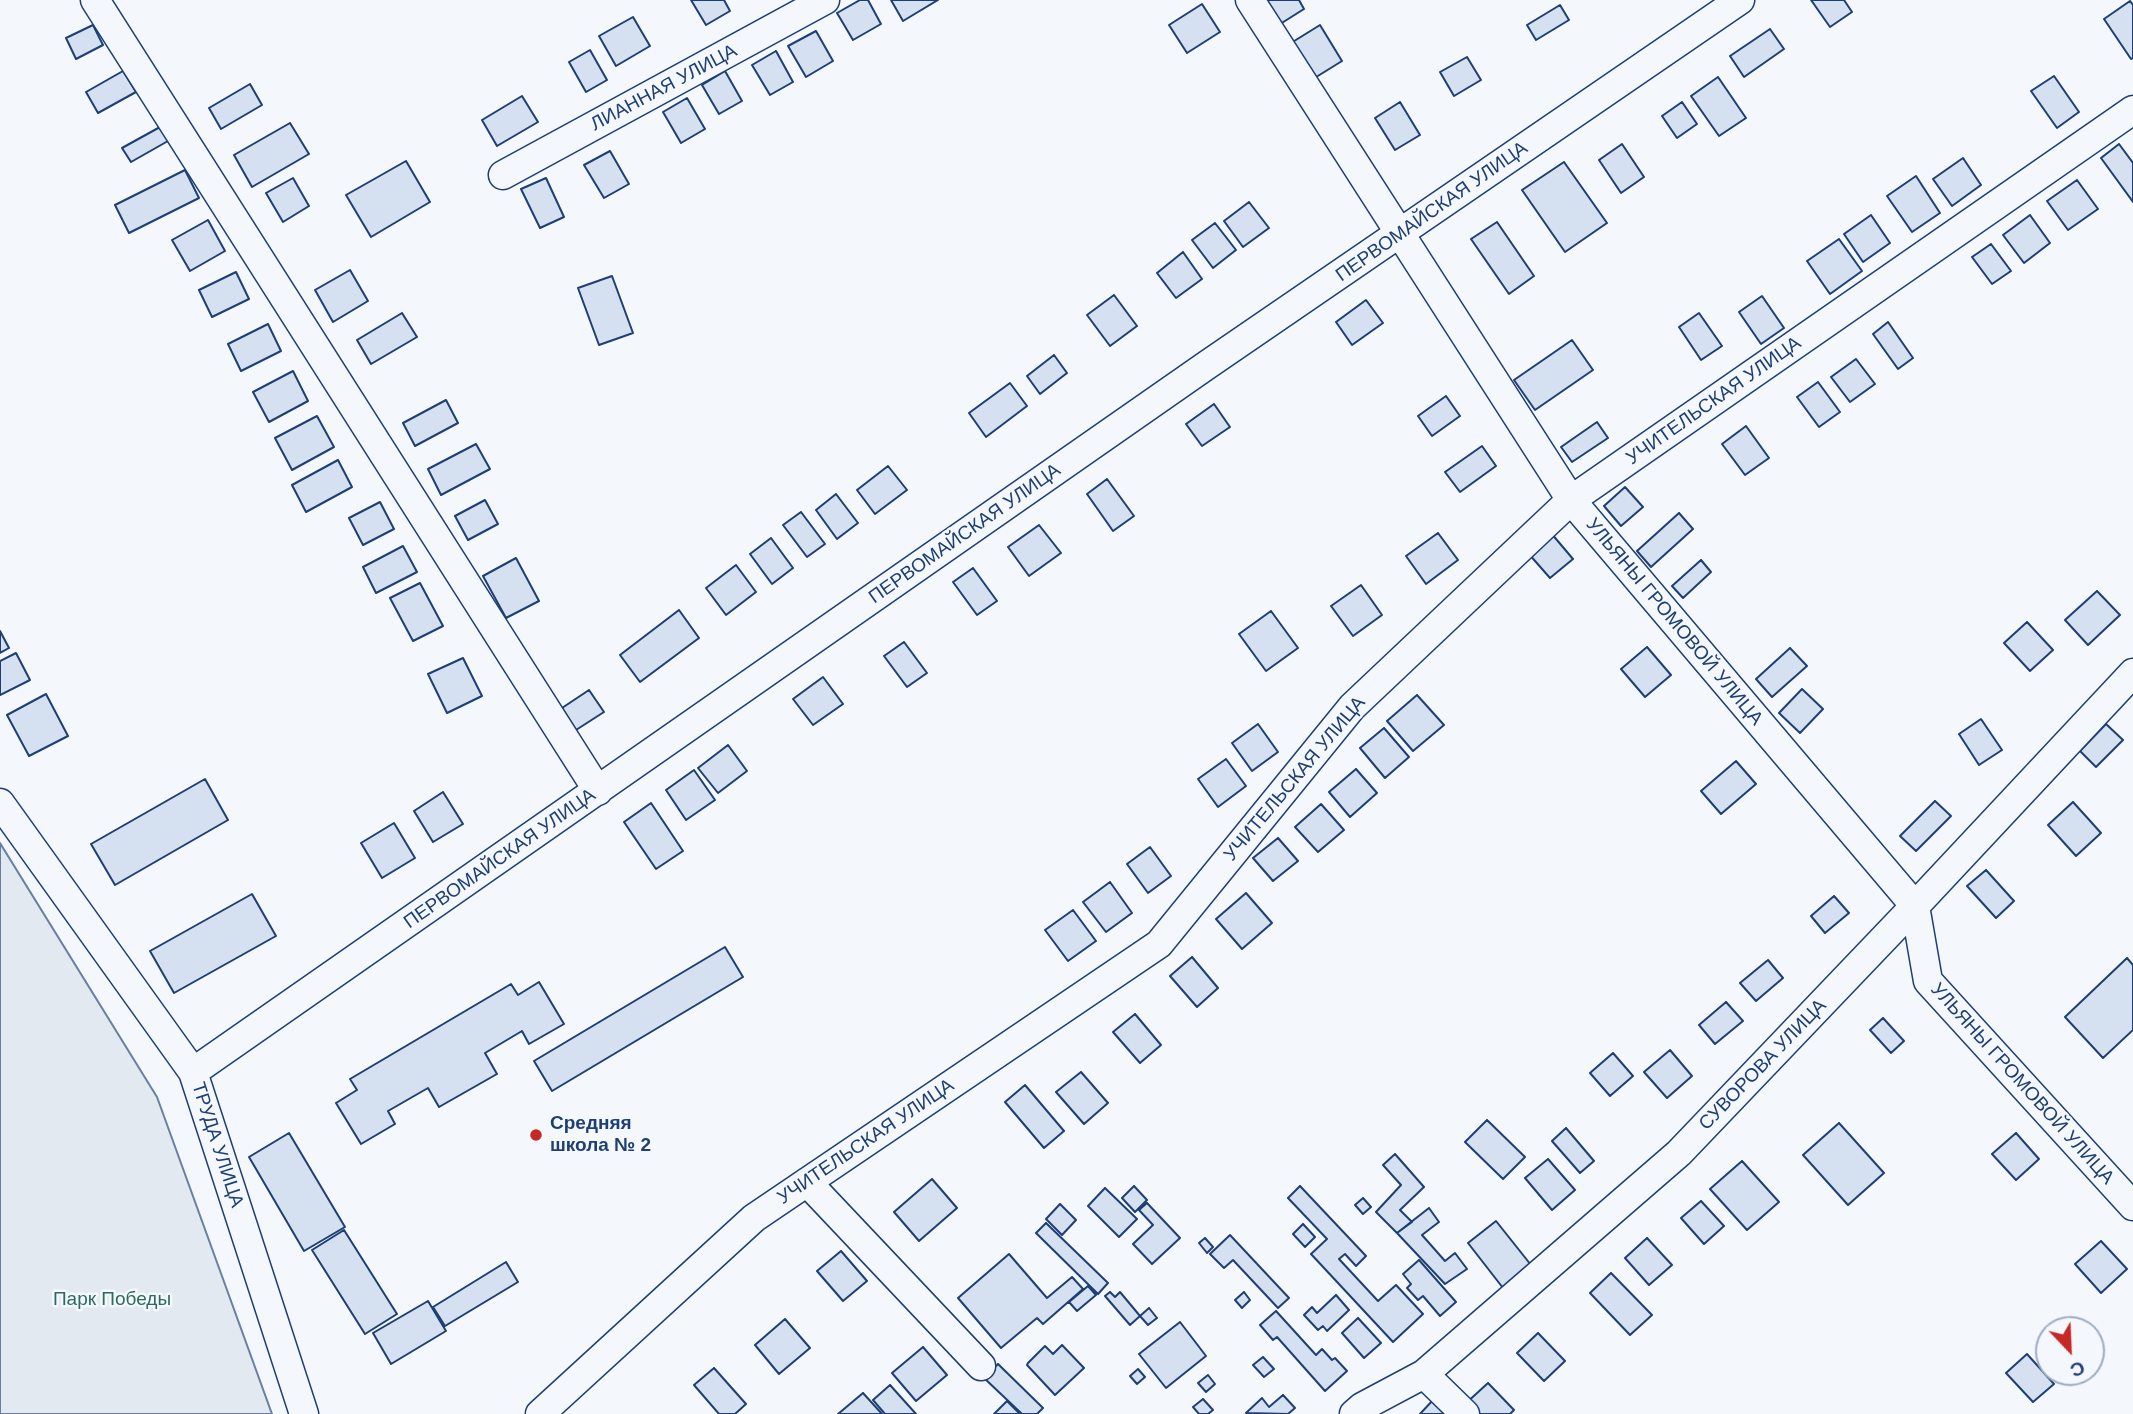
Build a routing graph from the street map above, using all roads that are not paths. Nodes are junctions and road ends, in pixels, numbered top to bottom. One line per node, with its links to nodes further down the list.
1 (95, 0): 10 (street)
2 (825, 0): 6 (street, ЛИАННАЯ УЛИЦА)
3 (1250, 0): 7 (street, УЛЬЯНЫ ГРОМОВОЙ УЛИЦА)
4 (1721, 5): 7 (street, ПЕРВОМАЙСКАЯ УЛИЦА)
5 (2133, 110): 8 (street, УЧИТЕЛЬСКАЯ УЛИЦА)
6 (503, 175)
7 (1400, 234): 8 (street, УЛЬЯНЫ ГРОМОВОЙ УЛИЦА); 10 (street, ПЕРВОМАЙСКАЯ УЛИЦА)
8 (1570, 500): 12 (street, УЛЬЯНЫ ГРОМОВОЙ УЛИЦА); 14 (street, УЧИТЕЛЬСКАЯ УЛИЦА)
9 (2133, 673): 12 (street, СУВОРОВА УЛИЦА)
10 (598, 791): 13 (street, ПЕРВОМАЙСКАЯ УЛИЦА)
11 (0, 803): 13 (street, ТРУДА УЛИЦА)
12 (1915, 906): 15 (street, УЛЬЯНЫ ГРОМОВОЙ УЛИЦА); 17 (street, СУВОРОВА УЛИЦА)
13 (193, 1072): 18 (street, ТРУДА УЛИЦА)
14 (807, 1182): 16 (street); 19 (street, УЧИТЕЛЬСКАЯ УЛИЦА)
15 (2133, 1206)
16 (981, 1366)
17 (1424, 1374): 20 (street, СУВОРОВА УЛИЦА); 21 (street)
18 (304, 1414)
19 (540, 1414)
20 (1354, 1414)
21 (1465, 1414)

